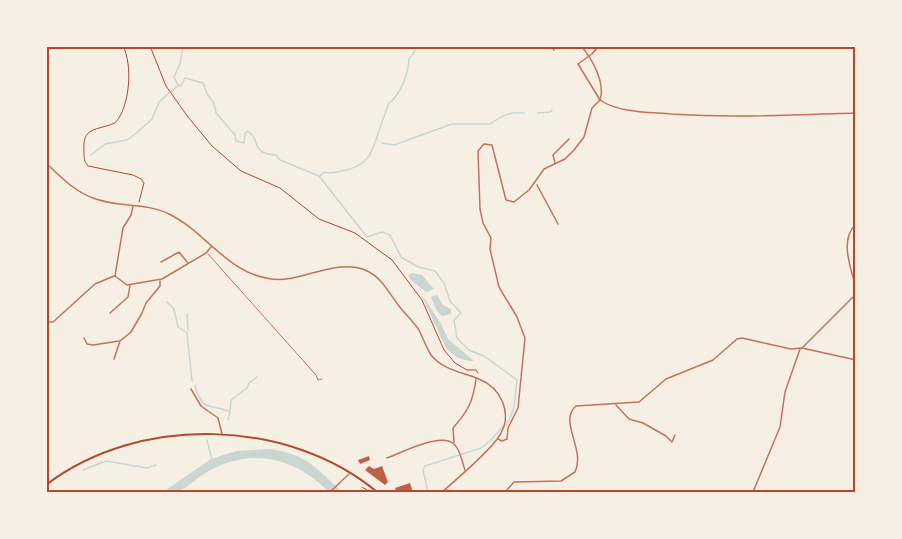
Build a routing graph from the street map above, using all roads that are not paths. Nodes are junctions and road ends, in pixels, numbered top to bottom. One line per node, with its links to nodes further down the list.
1 (551, 46): 4 (street)
2 (581, 46): 5 (street)
3 (598, 46): 5 (street)
4 (554, 50)
5 (589, 57): 6 (street); 6 (street)
6 (600, 100): 7 (street); 10 (street)
7 (855, 113)
8 (569, 139): 10 (street)
9 (46, 163): 12 (street)
10 (555, 164): 11 (street)
11 (536, 183): 13 (street); 39 (street)
12 (133, 205): 15 (street); 21 (street)
13 (558, 224)
14 (855, 224): 24 (street)
15 (211, 247): 18 (street); 33 (street)
16 (176, 248): 17 (street)
17 (179, 252): 19 (street); 20 (street)
18 (206, 253): 20 (street); 34 (lane)
19 (161, 262)
20 (188, 264): 22 (street)
21 (115, 276): 23 (street); 27 (street)
22 (160, 280): 23 (street); 29 (street)
23 (130, 284): 26 (street)
24 (855, 288)
25 (855, 294): 30 (street)
26 (110, 313)
27 (49, 322)
28 (84, 339): 29 (street)
29 (120, 341): 31 (street)
30 (801, 348): 32 (street); 36 (street); 53 (street)
31 (114, 359)
32 (855, 360)
33 (476, 377): 39 (street); 40 (street)
34 (322, 379)
35 (191, 389): 37 (street)
36 (615, 404): 38 (street); 52 (street)
37 (223, 435): 45 (main road); 46 (main road)
38 (675, 435)
39 (497, 439): 44 (street)
40 (454, 443): 42 (street); 44 (street)
41 (417, 444): 42 (street)
42 (421, 445): 43 (street)
43 (387, 458)
44 (465, 470): 47 (street)
45 (349, 472): 48 (street); 49 (main road)
46 (46, 485)
47 (446, 489): 50 (street); 51 (street)
48 (330, 492)
49 (377, 492)
50 (442, 492)
51 (451, 492)
52 (505, 492)
53 (753, 492)

